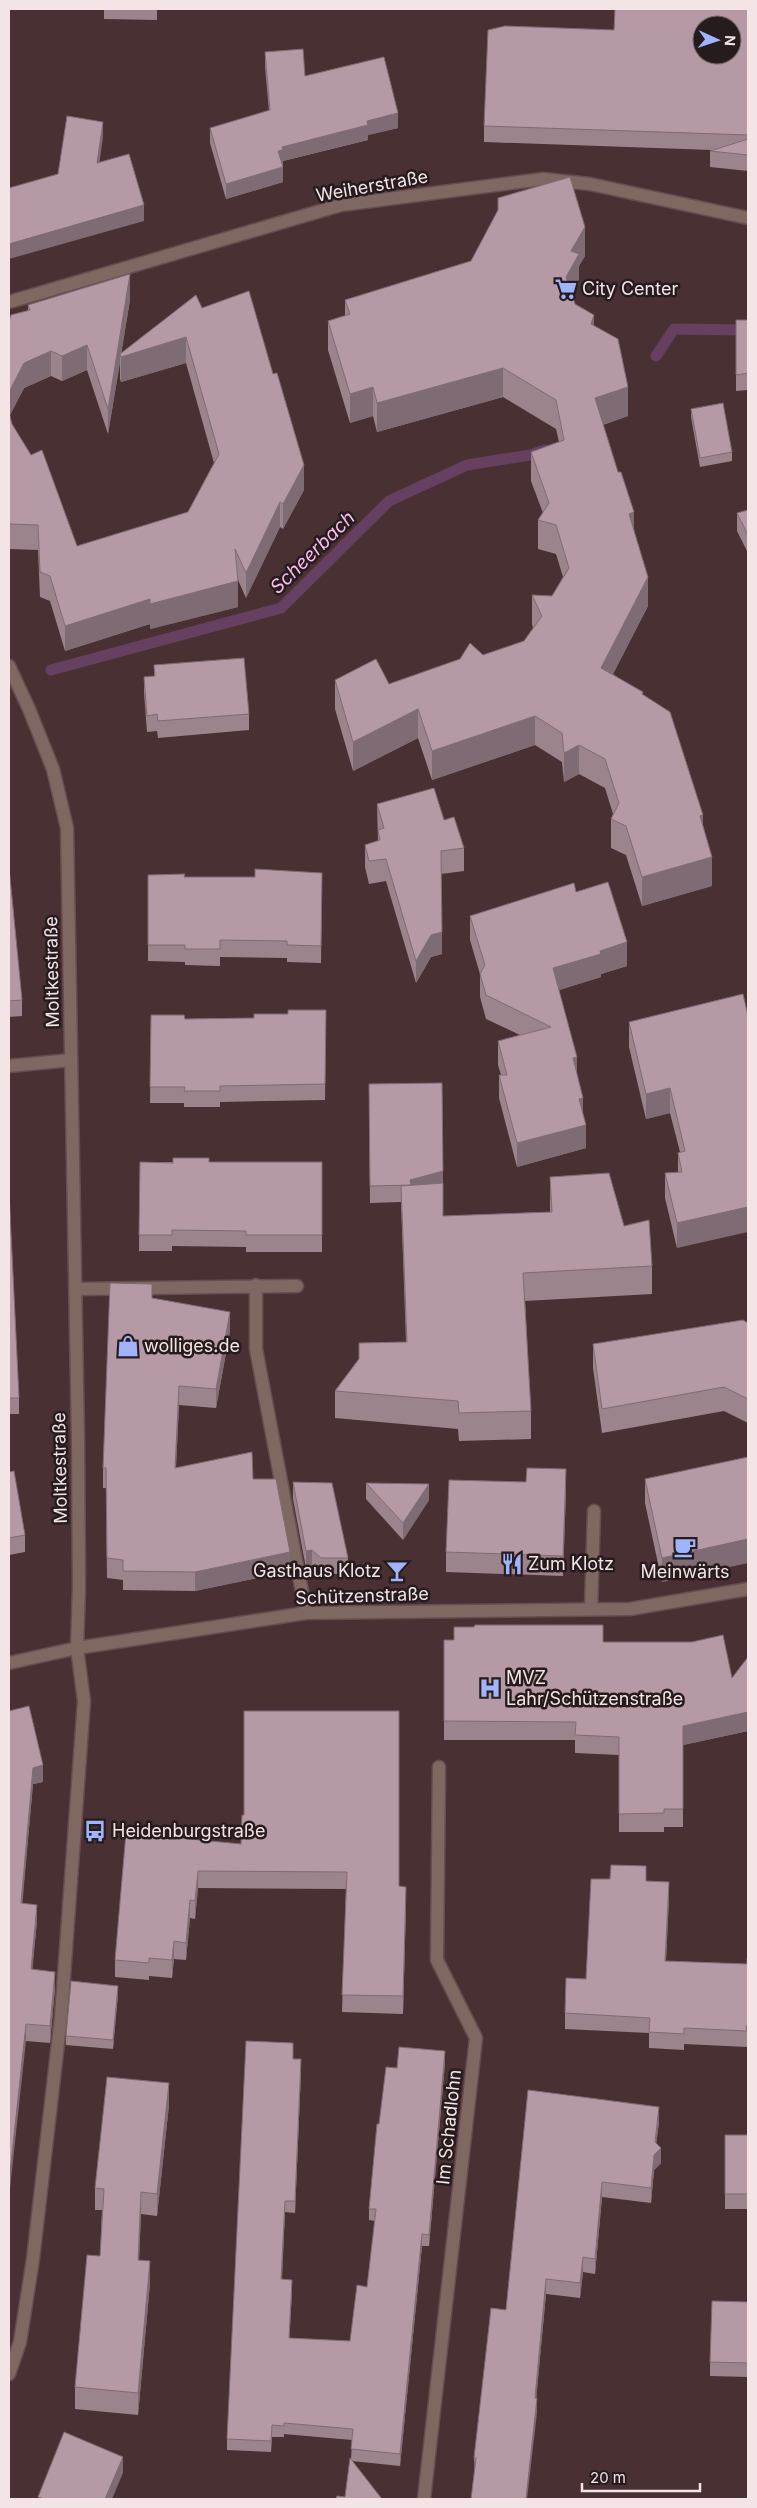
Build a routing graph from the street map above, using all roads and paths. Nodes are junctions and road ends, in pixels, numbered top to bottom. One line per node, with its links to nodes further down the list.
1 (748, 218): 2 (street, Weiherstraße)
2 (9, 302)
3 (9, 666): 4 (street, Moltkestraße)
4 (71, 1060): 5 (street); 8 (street, Moltkestraße)
5 (9, 1066)
6 (256, 1285): 7 (street); 8 (street); 12 (street)
7 (297, 1286)
8 (76, 1289): 13 (street, Moltkestraße)
9 (594, 1511): 11 (street)
10 (748, 1589): 11 (street, Schützenstraße)
11 (590, 1609): 12 (street, Schützenstraße)
12 (306, 1613): 13 (street, Schützenstraße)
13 (77, 1648): 14 (street, Schützenstraße); 16 (street)
14 (9, 1663)
15 (439, 1767): 17 (street, Im Schadlohn)
16 (9, 2374)
17 (424, 2499)

